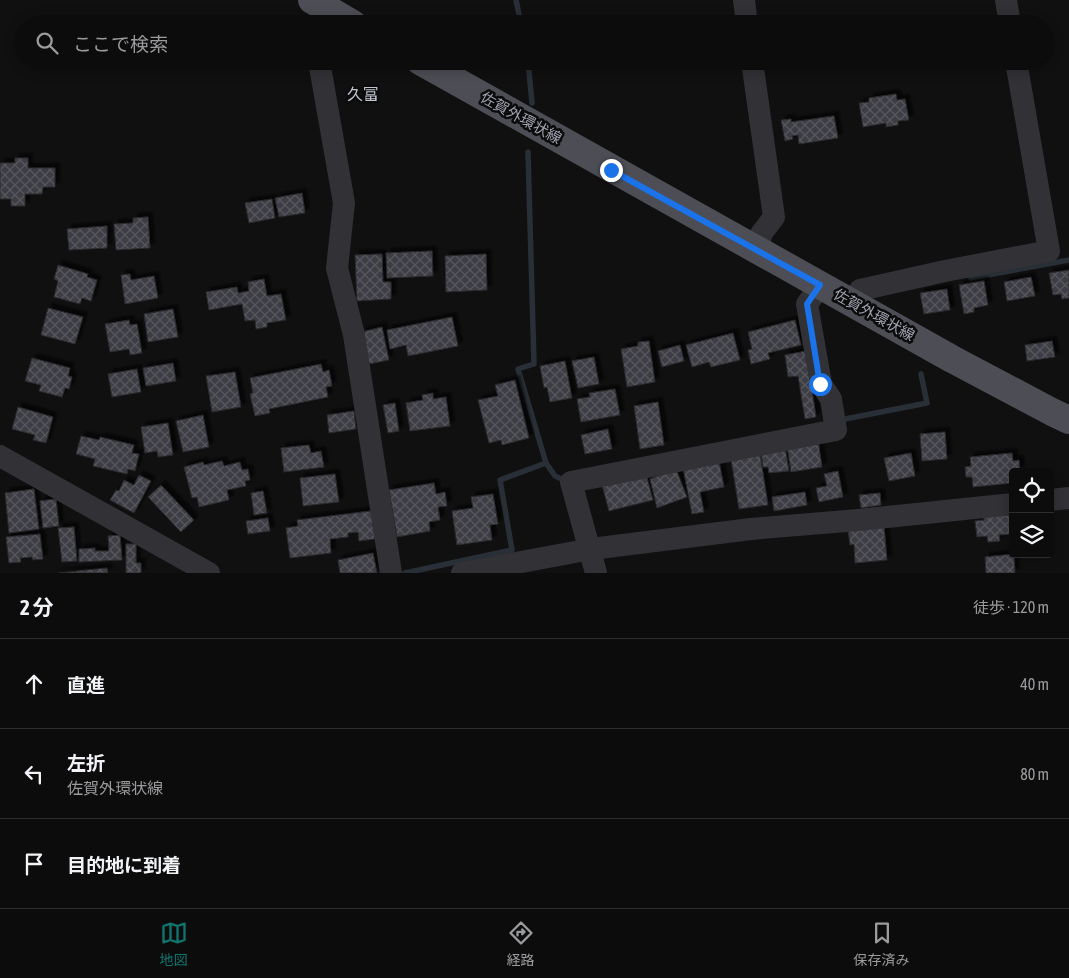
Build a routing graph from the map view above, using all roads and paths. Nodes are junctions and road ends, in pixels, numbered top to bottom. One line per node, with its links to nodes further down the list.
1 (744, 0): 5 (street)
2 (1006, 0): 6 (street)
3 (318, 10): 4 (main road)
4 (330, 15)
5 (746, 15)
6 (1008, 15)
7 (321, 70): 21 (street)
8 (436, 70): 11 (main road, 佐賀外環状線)
9 (753, 70): 11 (street)
10 (1018, 70): 13 (street)
11 (759, 250): 12 (main road, 佐賀外環状線)
12 (820, 285): 13 (main road, 佐賀外環状線); 19 (street)
13 (852, 303): 14 (main road, 佐賀外環状線)
14 (1069, 420)
15 (0, 456): 20 (street)
16 (1069, 498): 17 (street)
17 (1054, 500)
18 (1009, 504): 19 (street)
19 (584, 550): 22 (street); 23 (street)
20 (209, 573)
21 (391, 573)
22 (462, 573)
23 (596, 573)

